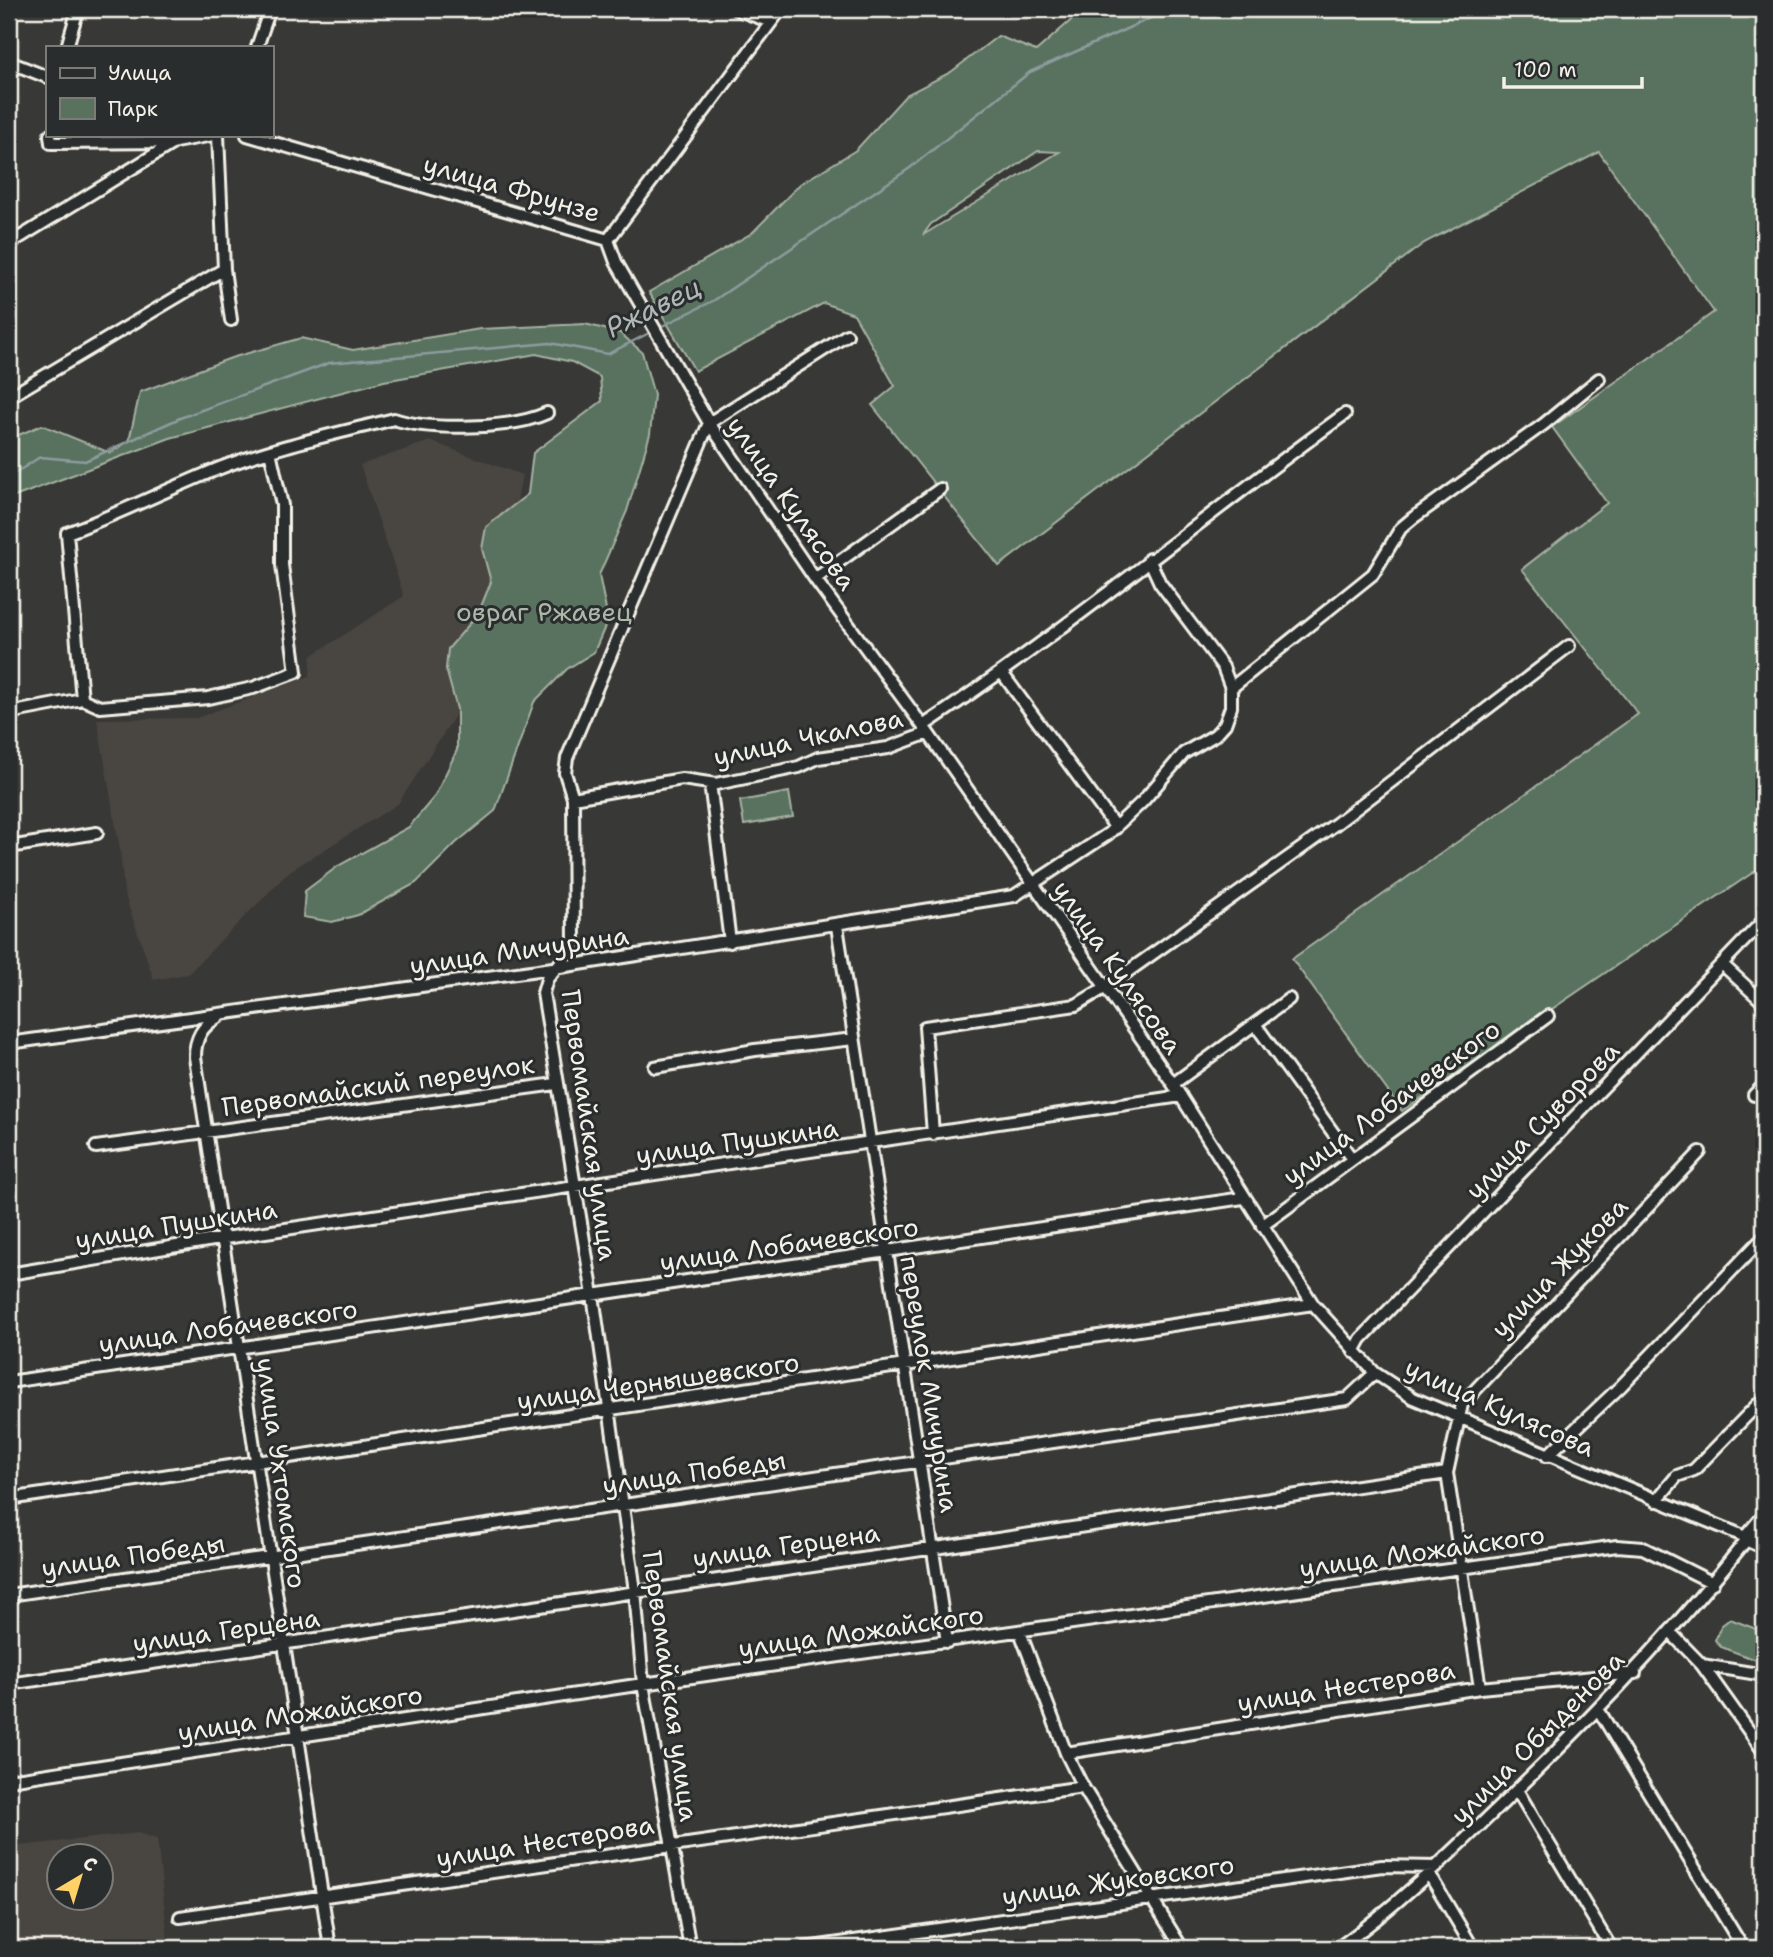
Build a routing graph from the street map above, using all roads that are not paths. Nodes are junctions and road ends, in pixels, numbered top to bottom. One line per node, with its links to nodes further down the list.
1 (78, 9): 6 (street)
2 (270, 9): 7 (street)
3 (736, 9): 5 (street)
4 (781, 9): 5 (street, улица Фрунзе)
5 (771, 22): 15 (street, улица Фрунзе)
6 (66, 46)
7 (257, 46)
8 (9, 62): 9 (street)
9 (46, 77)
10 (210, 136): 14 (street)
11 (216, 136): 17 (street)
12 (250, 136): 15 (street, улица Фрунзе)
13 (50, 139): 14 (street)
14 (175, 142): 16 (street)
15 (608, 240): 24 (street, улица Кулясова)
16 (9, 244)
17 (224, 269): 18 (street); 21 (street)
18 (231, 320)
19 (848, 335): 24 (street)
20 (1599, 379): 31 (street)
21 (9, 397)
22 (547, 413): 25 (street)
23 (1345, 414): 27 (street, улица Чкалова)
24 (709, 423): 28 (street, улица Кулясова); 36 (street, Первомайская улица)
25 (271, 451): 32 (street); 32 (street)
26 (940, 489): 28 (street)
27 (1149, 559): 30 (street, улица Чкалова); 31 (street)
28 (815, 579): 34 (street, улица Кулясова)
29 (1569, 646): 46 (street)
30 (1002, 673): 34 (street, улица Чкалова); 37 (street)
31 (1231, 688): 37 (street, улица Мичурина)
32 (82, 699): 33 (street)
33 (9, 713)
34 (926, 730): 35 (street, улица Чкалова); 40 (street, улица Кулясова)
35 (710, 783): 36 (street, улица Чкалова); 43 (street)
36 (573, 798): 45 (street, Первомайская улица)
37 (1116, 828): 40 (street, улица Мичурина)
38 (97, 833): 39 (street)
39 (9, 847)
40 (1033, 886): 42 (street, улица Мичурина); 46 (street, улица Кулясова)
41 (1764, 920): 44 (street, улица Суворова)
42 (837, 926): 43 (street, улица Мичурина); 52 (street, переулок Мичурина)
43 (730, 942): 45 (street, улица Мичурина)
44 (1723, 965): 48 (street); 76 (street, улица Суворова)
45 (560, 967): 49 (street, улица Мичурина); 55 (street, Первомайская улица)
46 (1106, 987): 56 (street, улица Кулясова); 61 (street)
47 (1289, 999): 51 (street)
48 (1764, 1003)
49 (220, 1015): 53 (street, улица Мичурина); 60 (street, улица Ухтомского)
50 (1548, 1016): 65 (street, улица Лобачевского)
51 (1255, 1024): 56 (street); 65 (street)
52 (854, 1039): 54 (street); 62 (street, переулок Мичурина)
53 (9, 1043)
54 (654, 1067)
55 (556, 1084): 60 (street, Первомайский переулок); 66 (street, Первомайская улица)
56 (1173, 1084): 59 (street, улица Кулясова)
57 (1764, 1085): 58 (street)
58 (1754, 1095)
59 (1181, 1096): 61 (street, улица Пушкина); 67 (street, улица Кулясова)
60 (207, 1131): 63 (street, Первомайский переулок); 70 (street, улица Ухтомского)
61 (933, 1135): 62 (street, улица Пушкина)
62 (870, 1144): 66 (street, улица Пушкина); 71 (street, переулок Мичурина)
63 (96, 1147)
64 (1700, 1152): 82 (street, улица Жукова)
65 (1352, 1158): 68 (street, улица Лобачевского)
66 (575, 1187): 70 (street, улица Пушкина); 73 (street, Первомайская улица)
67 (1243, 1198): 68 (street, улица Кулясова); 71 (street, улица Лобачевского)
68 (1262, 1226): 74 (street, улица Кулясова)
69 (1764, 1237): 83 (street)
70 (225, 1238): 72 (street, улица Пушкина); 75 (street, улица Ухтомского)
71 (887, 1253): 73 (street, улица Лобачевского); 77 (street, переулок Мичурина)
72 (9, 1274)
73 (593, 1295): 75 (street, улица Лобачевского); 81 (street, Первомайская улица)
74 (1313, 1304): 76 (street, улица Кулясова); 77 (street, улица Чернышевского)
75 (241, 1348): 79 (street, улица Лобачевского); 84 (street, улица Ухтомского)
76 (1354, 1352): 78 (street, улица Кулясова)
77 (904, 1367): 81 (street, улица Чернышевского); 85 (street, переулок Мичурина)
78 (1375, 1373): 82 (street, улица Кулясова); 85 (street, улица Победы)
79 (9, 1382)
80 (1764, 1398): 88 (street)
81 (609, 1412): 84 (street, улица Чернышевского); 89 (street, Первомайская улица)
82 (1460, 1419): 83 (street, улица Кулясова); 86 (street, улица Жукова)
83 (1547, 1455): 88 (street, улица Кулясова)
84 (257, 1461): 87 (street, улица Чернышевского); 94 (street, улица Ухтомского)
85 (918, 1463): 89 (street, улица Победы); 93 (street, переулок Мичурина)
86 (1447, 1473): 93 (street, улица Герцена); 95 (street)
87 (9, 1499)
88 (1657, 1501): 91 (street, улица Кулясова)
89 (622, 1505): 94 (street, улица Победы); 97 (street, Первомайская улица)
90 (1764, 1520): 91 (street)
91 (1748, 1538): 92 (street); 96 (street, улица Обыденова)
92 (1764, 1545)
93 (933, 1547): 97 (street, улица Герцена); 101 (street, переулок Мичурина)
94 (272, 1558): 98 (street, улица Победы); 102 (street, улица Ухтомского)
95 (1461, 1569): 96 (street, улица Можайского); 99 (street, улица Можайского); 108 (street)
96 (1713, 1583): 100 (street, улица Обыденова)
97 (635, 1591): 102 (street, улица Герцена); 107 (street, Первомайская улица)
98 (9, 1595)
99 (1020, 1632): 101 (street, улица Можайского); 112 (street)
100 (1671, 1632): 103 (street); 104 (street, улица Обыденова)
101 (947, 1642): 107 (street, улица Можайского)
102 (285, 1645): 106 (street, улица Герцена); 110 (street, улица Ухтомского)
103 (1702, 1665): 105 (street); 111 (street)
104 (1634, 1673): 108 (street, улица Нестерова); 109 (street, улица Обыденова)
105 (1764, 1675)
106 (9, 1684)
107 (643, 1684): 110 (street, улица Можайского); 116 (street, Первомайская улица)
108 (1480, 1688): 112 (street, улица Нестерова)
109 (1598, 1709): 115 (street, улица Обыденова); 128 (street)
110 (296, 1737): 113 (street, улица Можайского); 119 (street, улица Ухтомского)
111 (1764, 1752)
112 (1066, 1753): 114 (street)
113 (9, 1780)
114 (1083, 1787): 116 (street, улица Нестерова); 118 (street)
115 (1517, 1790): 117 (street, улица Обыденова); 127 (street)
116 (670, 1845): 119 (street, улица Нестерова); 123 (street, Первомайская улица)
117 (1433, 1870): 118 (street, улица Жуковского); 121 (street, улица Обыденова); 126 (street)
118 (1150, 1897): 124 (street, улица Жуковского); 125 (street)
119 (323, 1898): 120 (street, улица Нестерова); 122 (street, улица Ухтомского)
120 (180, 1917)
121 (1341, 1947)
122 (330, 1948)
123 (690, 1948)
124 (806, 1948)
125 (1182, 1948)
126 (1473, 1948)
127 (1611, 1948)
128 (1743, 1948)

